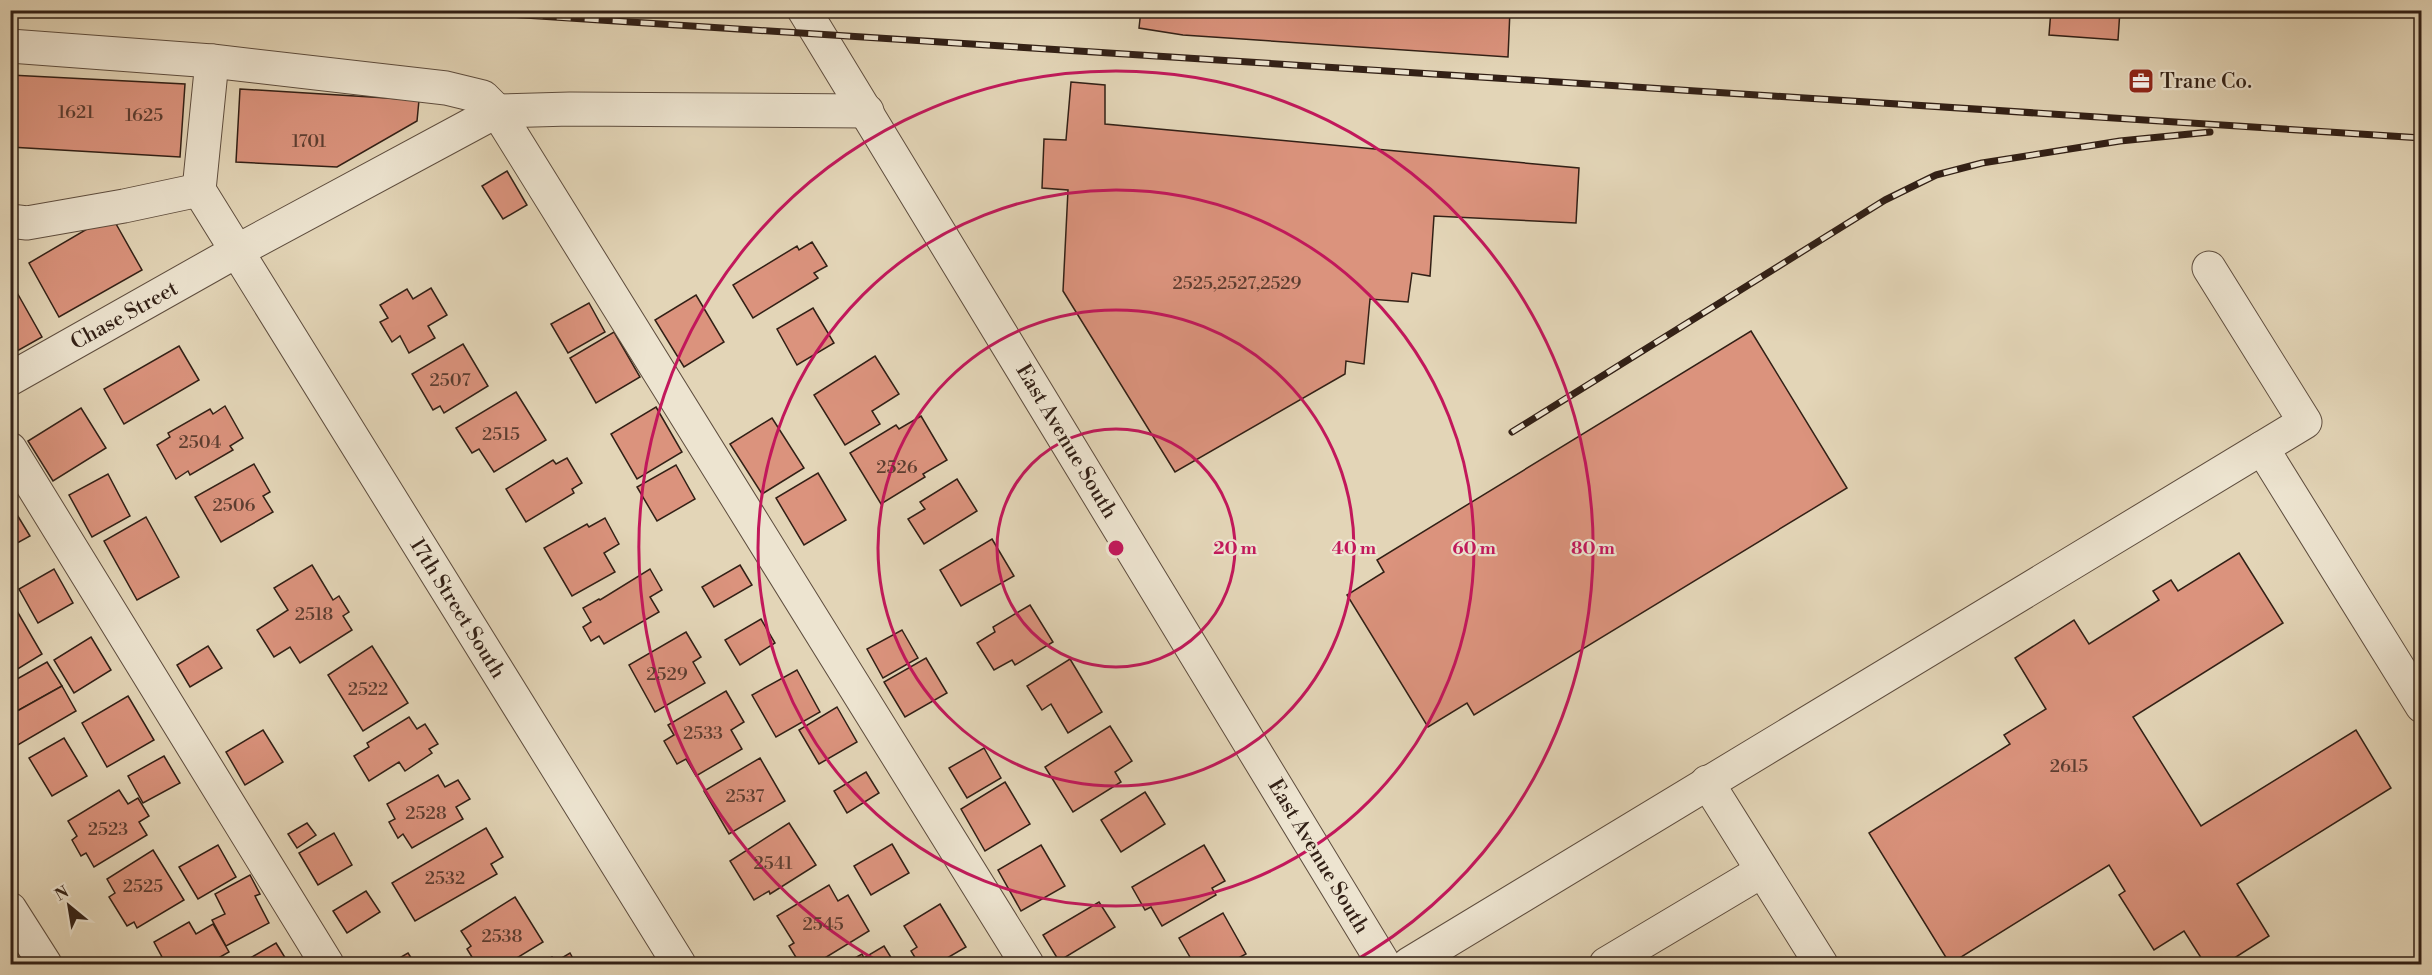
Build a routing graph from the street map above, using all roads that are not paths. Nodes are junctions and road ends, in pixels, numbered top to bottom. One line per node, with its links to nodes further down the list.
1 (804, 10): 5 (street, East Avenue South)
2 (10, 46): 3 (street)
3 (212, 61): 4 (street); 6 (street)
4 (497, 111): 5 (street); 8 (street, Chase Street); 21 (street)
5 (867, 111): 17 (street, East Avenue South)
6 (200, 189): 7 (street); 8 (street, 17th Street South)
7 (10, 221)
8 (237, 251): 10 (street, Chase Street); 20 (street, 17th Street South)
9 (2209, 268): 11 (street)
10 (10, 379)
11 (2262, 448): 13 (street); 14 (street)
12 (10, 449): 19 (street)
13 (2421, 706)
14 (1707, 782): 15 (street); 22 (street)
15 (1762, 871): 23 (street); 24 (street)
16 (10, 909): 18 (street)
17 (1374, 961)
18 (45, 964)
19 (327, 964)
20 (679, 964)
21 (1027, 964)
22 (1409, 964)
23 (1606, 964)
24 (1821, 964)

